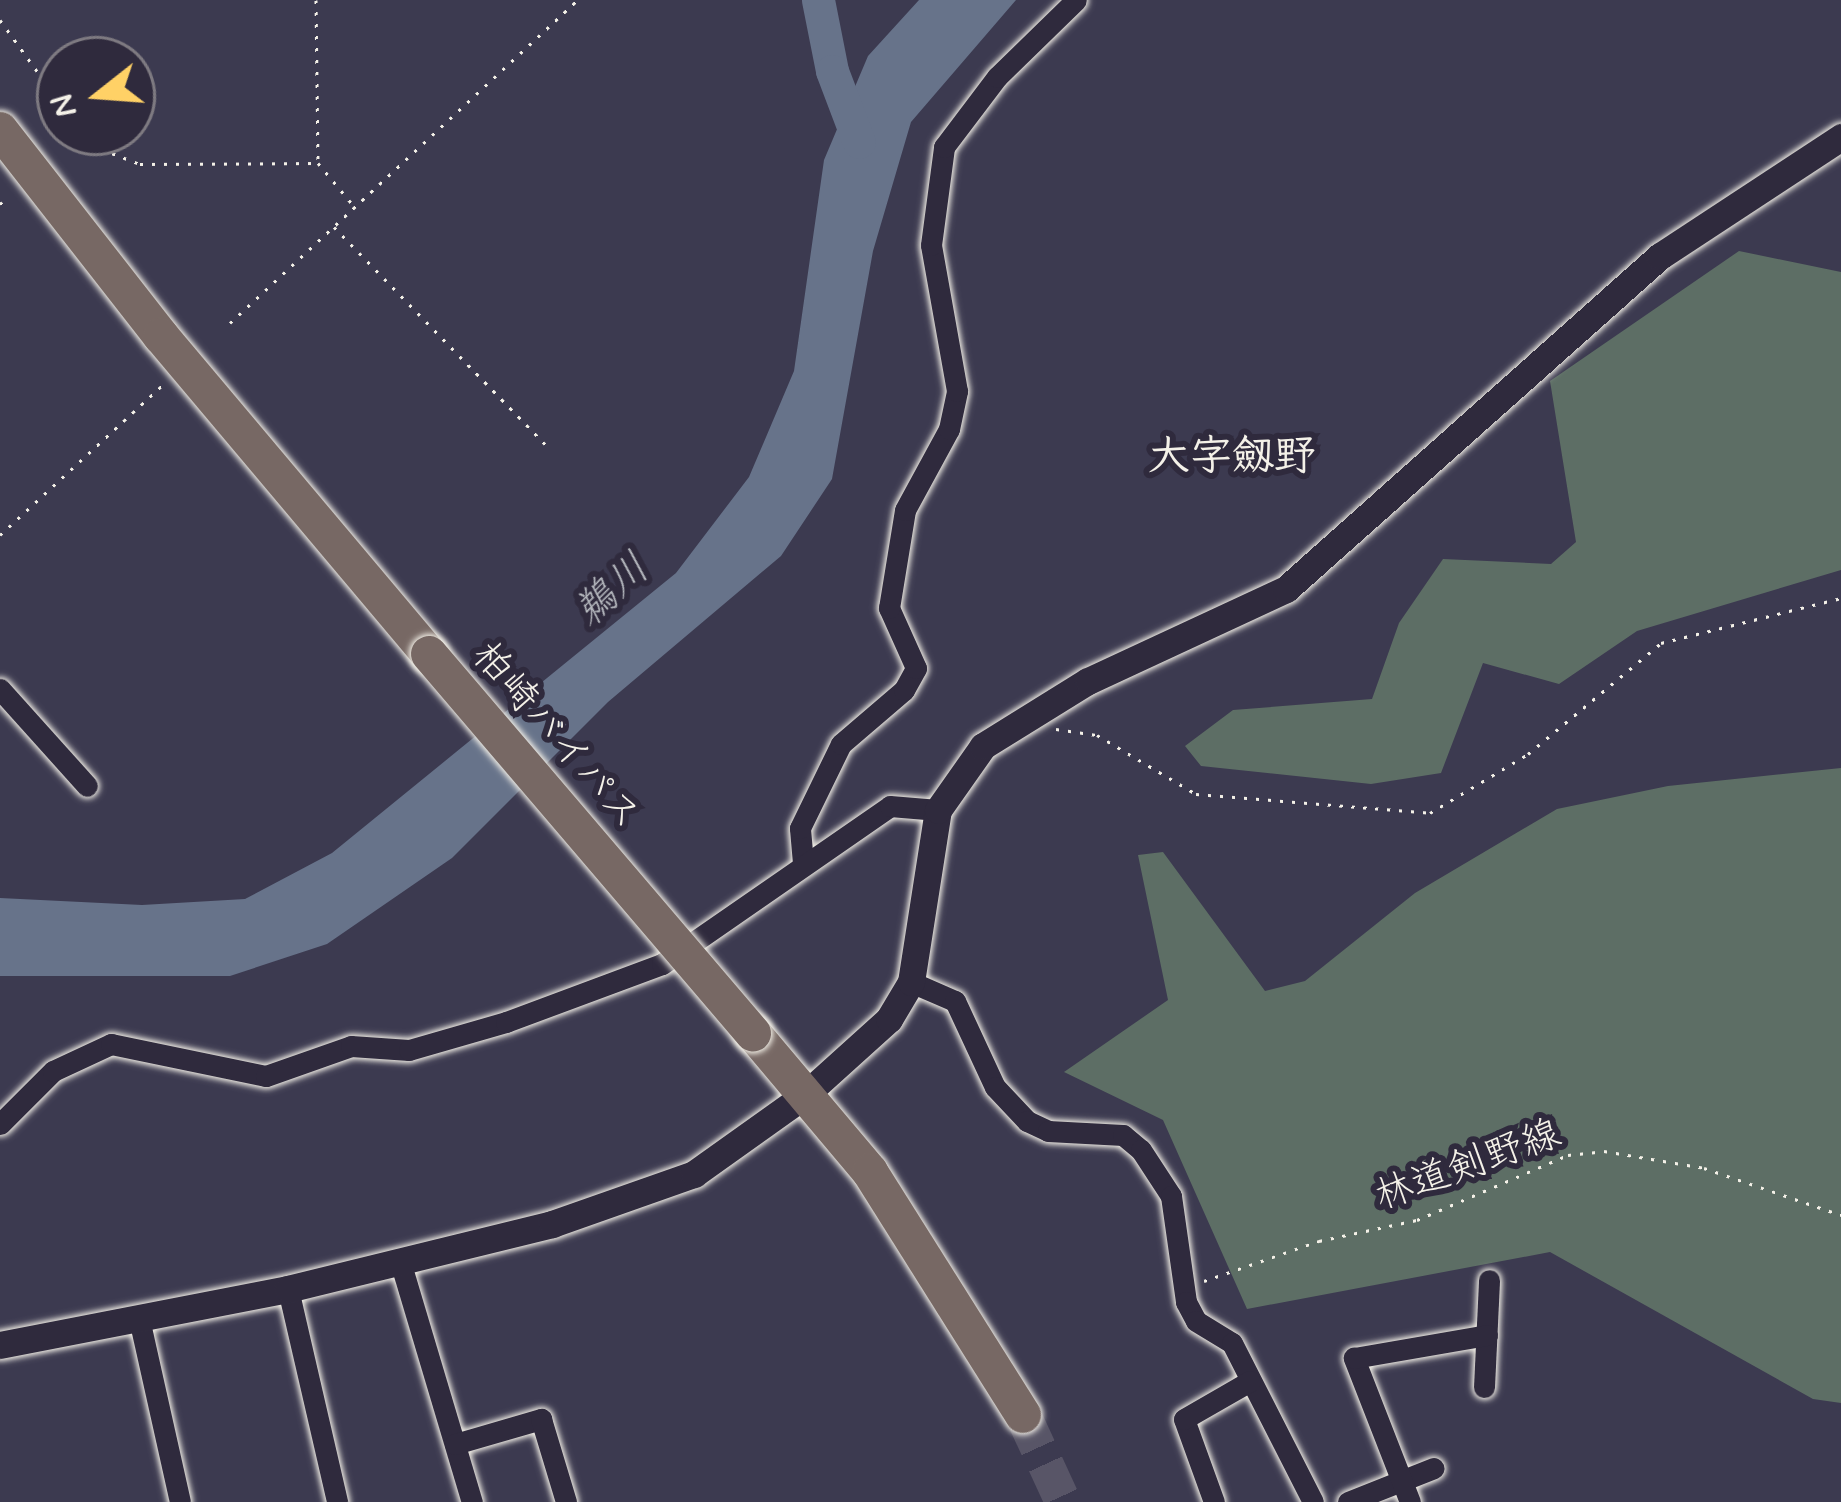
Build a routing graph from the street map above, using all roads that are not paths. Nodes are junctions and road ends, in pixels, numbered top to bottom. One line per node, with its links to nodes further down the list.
1 (1076, 0): 7 (street)
2 (0, 130): 9 (highway, 柏崎バイパス, bridge)
3 (1841, 136): 6 (street)
4 (0, 689): 5 (street)
5 (87, 786)
6 (938, 810): 7 (street); 8 (street)
7 (803, 863): 10 (street)
8 (911, 982): 9 (street); 17 (street)
9 (806, 1094): 11 (street); 19 (highway, 柏崎バイパス)
10 (0, 1124)
11 (400, 1261): 13 (street); 20 (street)
12 (1489, 1280): 15 (street)
13 (288, 1289): 14 (street); 24 (street)
14 (140, 1323): 16 (street); 23 (street)
15 (1486, 1335): 18 (street); 22 (street)
16 (0, 1345)
17 (1250, 1381): 27 (street); 28 (street)
18 (1484, 1387)
19 (1023, 1415)
20 (455, 1444): 25 (street); 26 (street)
21 (1434, 1468): 22 (street)
22 (1405, 1492): 29 (street)
23 (180, 1502)
24 (337, 1502)
25 (472, 1502)
26 (566, 1502)
27 (1214, 1502)
28 (1313, 1502)
29 (1348, 1502)

